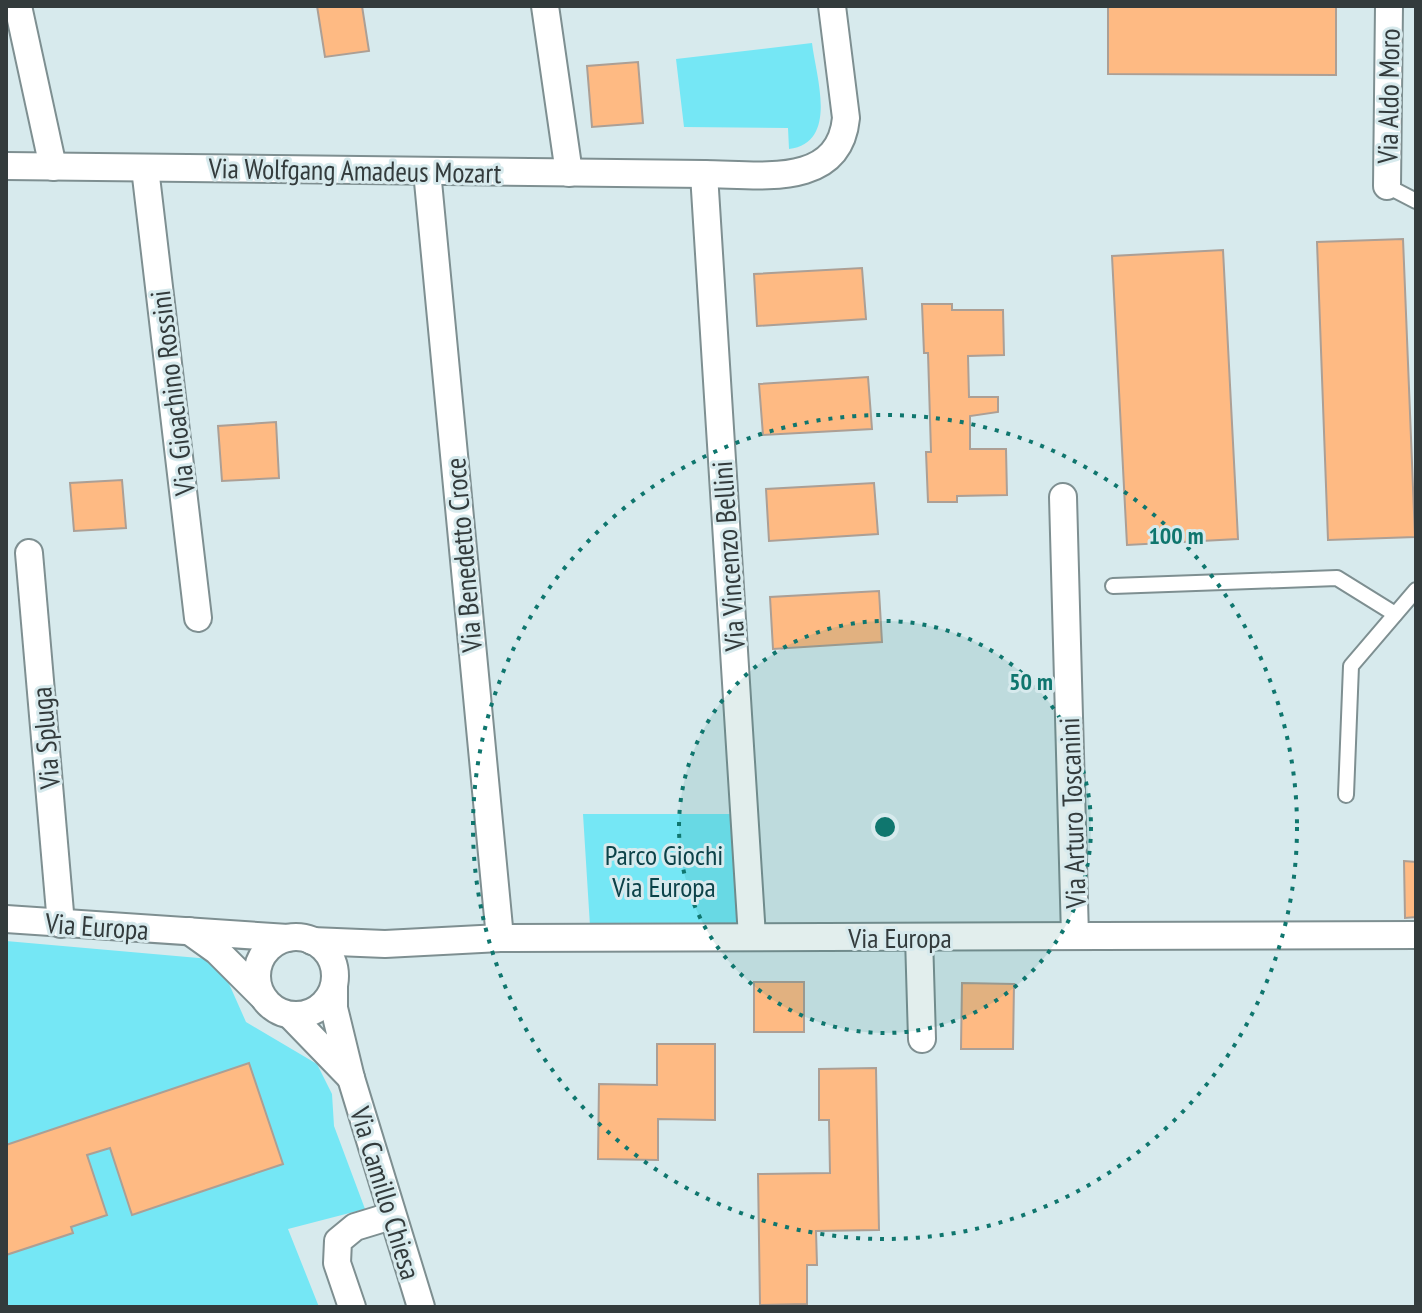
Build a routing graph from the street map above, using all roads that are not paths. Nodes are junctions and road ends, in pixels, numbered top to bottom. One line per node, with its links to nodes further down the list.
1 (18, 6): 6 (street)
2 (545, 6): 9 (street)
3 (832, 6): 10 (street, Via Wolfgang Amadeus Mozart)
4 (1389, 6): 11 (street, Via Aldo Moro)
5 (6, 166): 6 (street, Via Wolfgang Amadeus Mozart)
6 (53, 167): 7 (street, Via Wolfgang Amadeus Mozart)
7 (145, 168): 8 (street, Via Wolfgang Amadeus Mozart); 18 (street, Via Gioachino Rossini)
8 (427, 171): 9 (street, Via Wolfgang Amadeus Mozart); 27 (street, Via Benedetto Croce)
9 (569, 173): 10 (street, Via Wolfgang Amadeus Mozart)
10 (704, 174): 25 (street, Via Vincenzo Bellini)
11 (1387, 186): 12 (lane)
12 (1416, 201)
13 (1063, 497): 24 (street, Via Arturo Toscanini)
14 (29, 553): 21 (street, Via Spluga)
15 (1113, 586): 17 (lane)
16 (1416, 590): 17 (lane)
17 (1395, 614): 19 (lane)
18 (198, 618)
19 (1346, 795)
20 (6, 919): 21 (street, Via Europa)
21 (61, 924): 22 (street, Via Europa)
22 (189, 931): 28 (street, Via Europa); 31 (street, Via Europa)
23 (1416, 935): 24 (street, Via Europa)
24 (1075, 936): 26 (street, Via Europa)
25 (752, 937): 26 (street, Via Europa); 27 (street, Via Europa)
26 (919, 937): 33 (street)
27 (500, 938): 29 (street, Via Europa)
28 (300, 939): 29 (street, Via Europa); 30 (street); 31 (street)
29 (385, 944): 30 (street)
30 (334, 982): 32 (street); 34 (street, Via Camillo Chiesa)
31 (261, 995): 32 (street)
32 (290, 1015): 34 (street, Via Camillo Chiesa)
33 (922, 1039)
34 (351, 1078): 35 (street, Via Camillo Chiesa)
35 (391, 1216): 36 (street); 37 (street, Via Camillo Chiesa)
36 (352, 1307)
37 (421, 1307)

